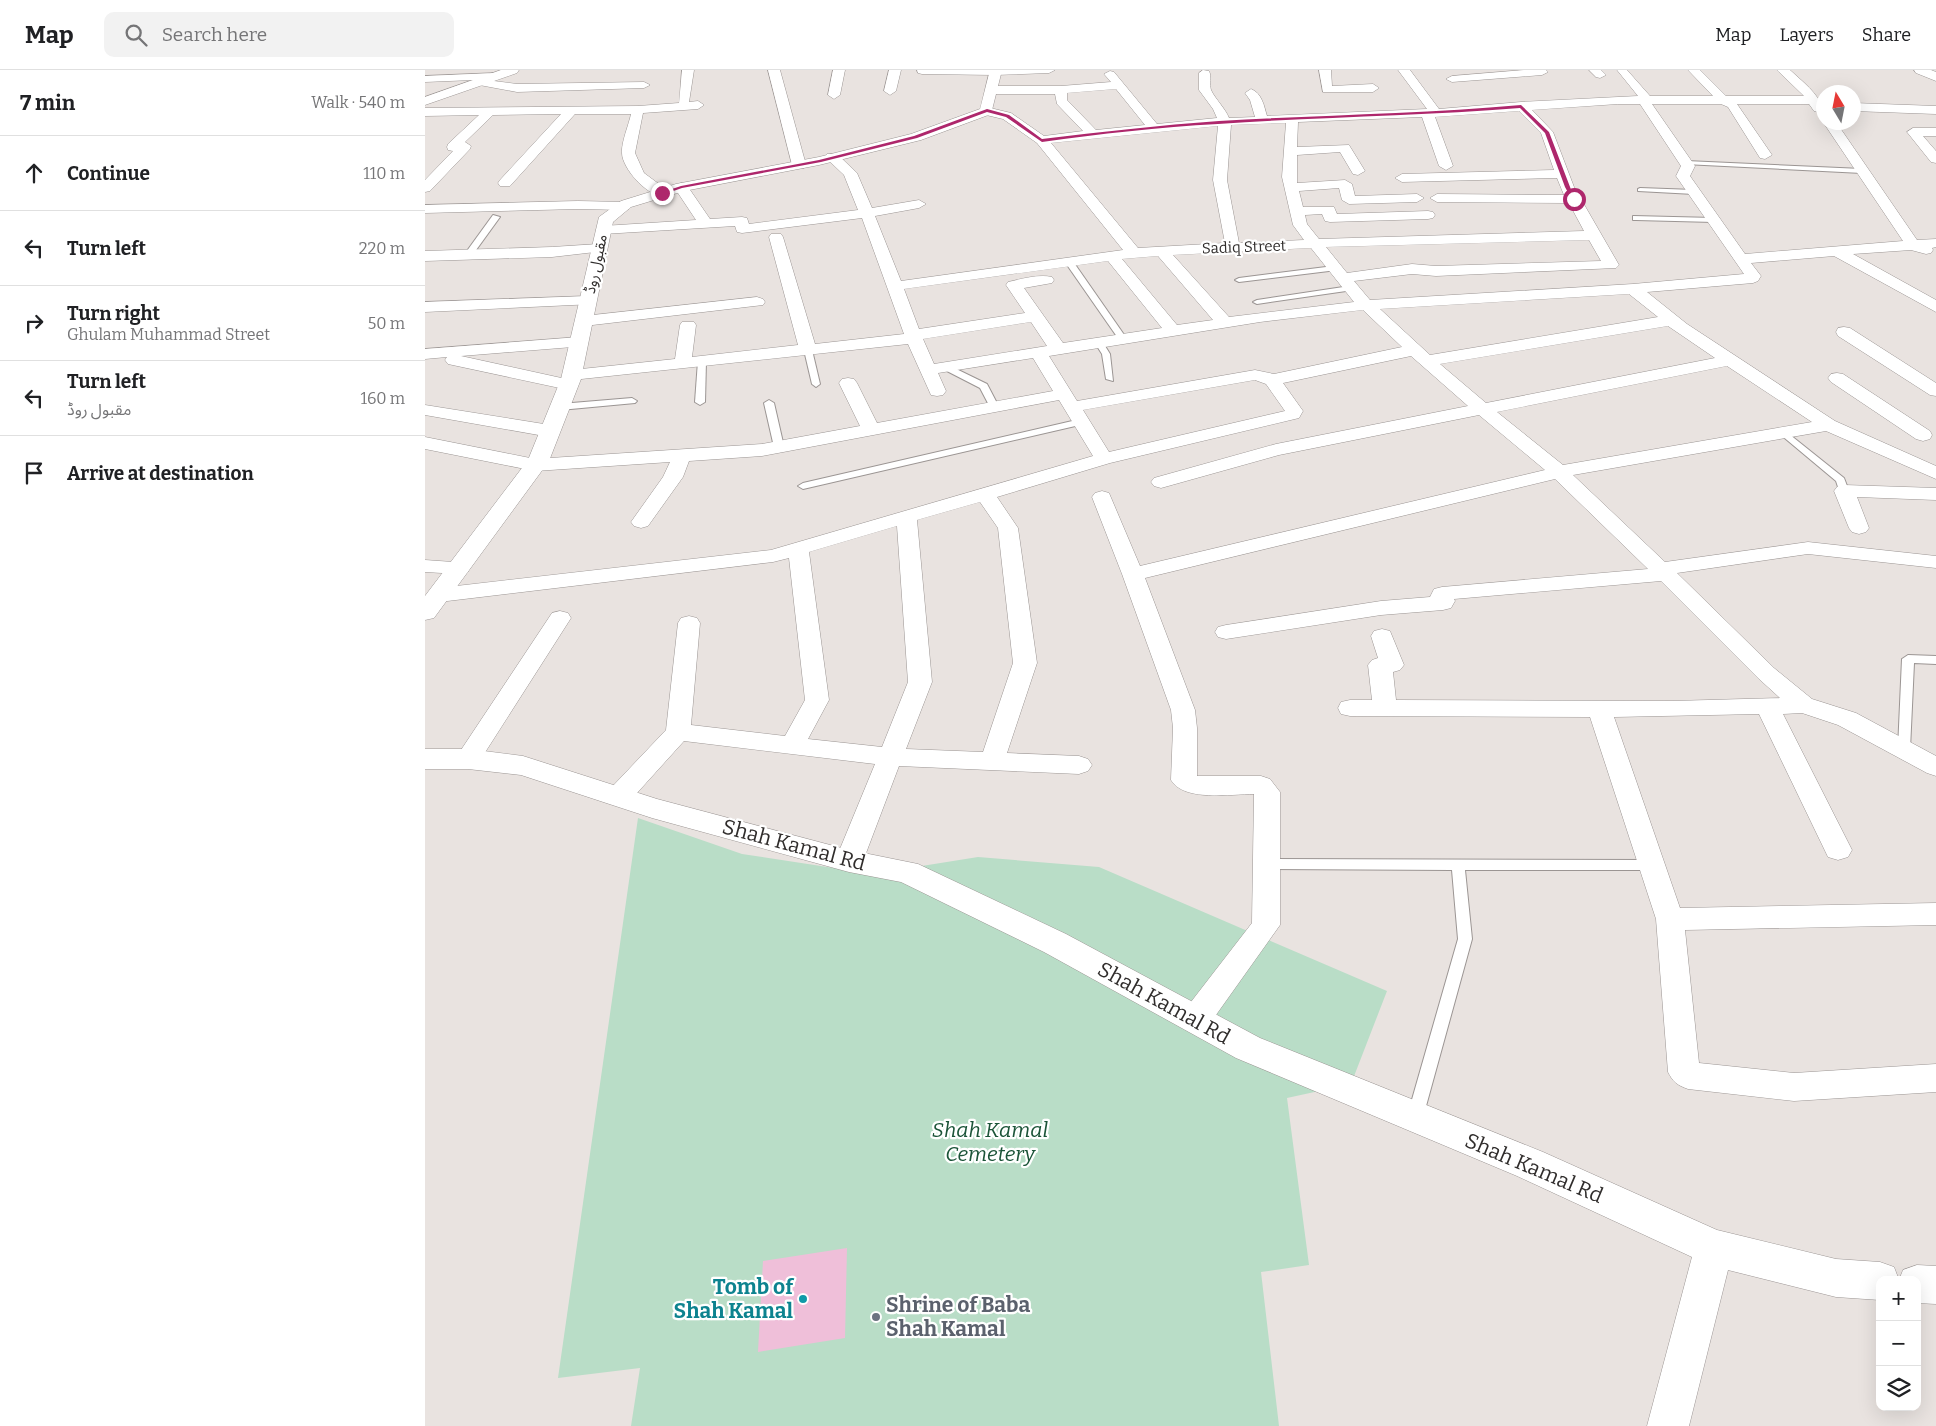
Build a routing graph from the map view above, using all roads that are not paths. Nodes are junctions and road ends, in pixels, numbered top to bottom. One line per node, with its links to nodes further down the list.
1 (513, 70): 19 (street)
2 (688, 70): 33 (street)
3 (774, 70): 61 (street)
4 (839, 70): 30 (street)
5 (895, 70): 28 (street)
6 (1049, 70): 14 (street)
7 (1325, 70): 25 (street)
8 (1404, 70): 47 (street)
9 (1540, 70): 18 (street)
10 (1694, 70): 31 (street)
11 (1783, 70): 35 (street)
12 (1920, 70): 20 (street)
13 (922, 71): 14 (street)
14 (995, 71): 26 (street)
15 (1622, 71): 32 (street)
16 (1205, 73): 50 (street)
17 (1110, 74): 24 (street)
18 (1448, 74): 41 (street)
19 (496, 76): 21 (street); 22 (street)
20 (1936, 77)
21 (425, 79)
22 (478, 82): 23 (street); 34 (street)
23 (644, 85)
24 (1119, 85): 27 (street); 51 (street)
25 (1373, 88)
26 (991, 90): 27 (street); 44 (street)
27 (1061, 90): 54 (street)
28 (890, 91)
29 (1251, 93): 49 (street)
30 (834, 95)
31 (1722, 99): 32 (street); 38 (street); 57 (street)
32 (1646, 100): 37 (street); 60 (street)
33 (684, 101)
34 (425, 102)
35 (1816, 102)
36 (698, 105): 40 (street)
37 (1521, 106): 41 (street); 65 (street)
38 (1816, 106)
39 (1861, 107): 42 (street)
40 (638, 110): 43 (street); 73 (street)
41 (1483, 110): 47 (street)
42 (1936, 110)
43 (571, 111): 46 (street); 67 (street)
44 (987, 111): 55 (street); 58 (street, مقبول روڈ)
45 (425, 112): 46 (street)
46 (489, 112): 70 (street)
47 (1432, 113): 48 (street); 62 (street)
48 (1292, 119): 49 (street); 56 (street)
49 (1262, 121): 50 (street)
50 (1225, 122): 51 (street); 93 (street)
51 (1153, 128): 54 (street)
52 (1834, 130): 64 (street)
53 (1936, 132): 59 (street)
54 (1093, 134): 55 (street)
55 (1042, 140): 97 (street)
56 (1291, 150): 63 (street); 69 (street)
57 (1765, 155)
58 (832, 158): 61 (street, مقبول روڈ); 81 (street)
59 (1936, 160)
60 (1686, 163): 64 (lane); 72 (street)
61 (799, 165): 68 (street, مقبول روڈ)
62 (1446, 166)
63 (1358, 171)
64 (1862, 171): 92 (street)
65 (1562, 174): 66 (street); 76 (street)
66 (1402, 178)
67 (505, 183)
68 (681, 187): 73 (street, مقبول روڈ); 86 (street)
69 (1291, 187): 74 (street); 80 (street)
70 (425, 188)
71 (1640, 190): 72 (lane)
72 (1694, 192): 85 (street)
73 (662, 193): 78 (street, مقبول روڈ)
74 (1417, 198)
75 (1437, 198): 76 (street)
76 (1574, 199): 88 (street)
77 (919, 204): 81 (street)
78 (624, 206): 79 (street); 87 (street, مقبول روڈ)
79 (425, 209)
80 (1296, 210): 82 (street); 91 (street)
81 (867, 214): 86 (street); 107 (street)
82 (1428, 215)
83 (496, 217): 98 (lane)
84 (1636, 218): 85 (lane)
85 (1714, 220): 102 (street)
86 (706, 224): 87 (street)
87 (603, 230): 94 (street, مقبول روڈ)
88 (1595, 235): 91 (street, Sadiq Street); 105 (street)
89 (776, 237): 127 (street)
90 (1936, 243): 92 (street)
91 (1315, 244): 93 (street, Sadiq Street); 105 (street)
92 (1913, 244): 96 (street); 99 (street)
93 (1233, 247): 95 (street, Sadiq Street)
94 (599, 248): 98 (street); 109 (street, مقبول روڈ)
95 (1162, 251): 97 (street, Sadiq Street); 118 (street)
96 (1836, 251): 102 (street); 114 (street)
97 (1134, 253): 101 (street, Sadiq Street)
98 (468, 255): 100 (street)
99 (1936, 255)
100 (425, 256)
101 (1112, 256): 103 (street, Sadiq Street); 120 (street)
102 (1742, 259): 108 (street)
103 (1069, 262): 104 (lane); 107 (street, Sadiq Street)
104 (1078, 275): 115 (street); 123 (lane)
105 (1342, 278): 106 (lane); 111 (lane); 112 (street)
106 (1239, 280)
107 (895, 286): 122 (street)
108 (1633, 289): 112 (street); 116 (street)
109 (588, 301): 113 (street); 117 (street, مقبول روڈ)
110 (757, 302): 117 (street)
111 (1257, 302)
112 (1366, 305): 118 (street); 130 (street)
113 (425, 307)
114 (1936, 307)
115 (1036, 316): 122 (street); 126 (street)
116 (1672, 320): 130 (street); 131 (street)
117 (584, 321): 124 (street, مقبول روڈ)
118 (1225, 323): 120 (street)
119 (688, 325): 133 (street)
120 (1173, 331): 123 (street)
121 (1844, 332): 143 (street)
122 (913, 337): 127 (street); 135 (street)
123 (1123, 339): 125 (street)
124 (579, 342): 129 (street); 138 (street, مقبول روڈ)
125 (1099, 343): 126 (street); 137 (lane)
126 (1058, 349): 128 (street)
127 (808, 350): 132 (street); 141 (lane)
128 (1038, 352): 134 (street); 149 (street)
129 (426, 354): 138 (street)
130 (1420, 356): 139 (street); 150 (street)
131 (1730, 360): 150 (street); 152 (street)
132 (703, 361): 133 (street); 145 (lane)
133 (683, 363): 138 (street)
134 (946, 367): 135 (street); 148 (lane)
135 (927, 370): 142 (street)
136 (1837, 378): 156 (street)
137 (1110, 379)
138 (570, 380): 147 (street, مقبول روڈ)
139 (1272, 380): 149 (street); 161 (street)
140 (848, 383): 153 (street)
141 (816, 384)
142 (937, 391)
143 (1936, 391)
144 (632, 401): 147 (lane)
145 (700, 402)
146 (769, 404): 159 (lane)
147 (559, 407): 154 (street, مقبول روڈ)
148 (994, 407): 149 (street); 153 (street)
149 (1072, 408): 161 (street); 166 (lane)
150 (1481, 408): 163 (street); 165 (street)
151 (425, 410): 154 (street)
152 (1828, 425): 155 (street); 158 (street)
153 (871, 430): 159 (street)
154 (549, 431): 162 (street, مقبول روڈ)
155 (1784, 432): 163 (street); 167 (lane)
156 (1930, 433): 158 (street)
157 (425, 443): 162 (street)
158 (1877, 445): 164 (street)
159 (779, 447): 160 (street)
160 (682, 455): 162 (street); 172 (street)
161 (1104, 459): 168 (street)
162 (535, 465): 177 (street, مقبول روڈ)
163 (1559, 472): 178 (street); 179 (street)
164 (1936, 473)
165 (1161, 482)
166 (803, 486)
167 (1844, 491): 169 (street); 173 (street)
168 (985, 494): 171 (street); 198 (street)
169 (1936, 494)
170 (1102, 497): 179 (street)
171 (907, 517): 174 (street); 195 (street)
172 (641, 522)
173 (1859, 528)
174 (798, 549): 180 (street); 193 (street)
175 (1936, 562): 178 (street)
176 (425, 566): 177 (street)
177 (459, 568): 180 (street, مقبول روڈ)
178 (1663, 572): 184 (street); 187 (street)
179 (1133, 574): 204 (street)
180 (439, 595): 181 (street, مقبول روڈ)
181 (425, 613)
182 (560, 618): 197 (street)
183 (689, 623): 192 (street)
184 (1226, 632)
185 (1382, 636): 190 (street)
186 (1936, 660): 194 (lane)
187 (1803, 705): 188 (street); 194 (street)
188 (1767, 706): 191 (street); 202 (street)
189 (1350, 708): 190 (street)
190 (1385, 708): 191 (street)
191 (1599, 708): 206 (street)
192 (678, 732): 193 (street); 201 (street)
193 (792, 746): 195 (street)
194 (1904, 749): 200 (street)
195 (892, 757): 198 (street); 203 (street)
196 (425, 759): 197 (street, Shah Kamal Rd)
197 (468, 759): 201 (street, Shah Kamal Rd)
198 (992, 762): 199 (street)
199 (1079, 765)
200 (1936, 767)
201 (619, 796): 203 (street, Shah Kamal Rd)
202 (1838, 850)
203 (849, 861): 209 (street, Shah Kamal Rd)
204 (1265, 864): 205 (lane); 209 (street)
205 (1458, 865): 206 (lane); 211 (lane)
206 (1651, 865): 208 (street)
207 (1936, 914): 208 (street)
208 (1669, 919): 210 (street)
209 (1195, 1020): 211 (street, Shah Kamal Rd)
210 (1936, 1078)
211 (1415, 1117): 212 (street, Shah Kamal Rd)
212 (1714, 1248): 213 (street, Shah Kamal Rd); 216 (street)
213 (1876, 1281)
214 (1921, 1284): 215 (street)
215 (1936, 1285)
216 (1668, 1426)

